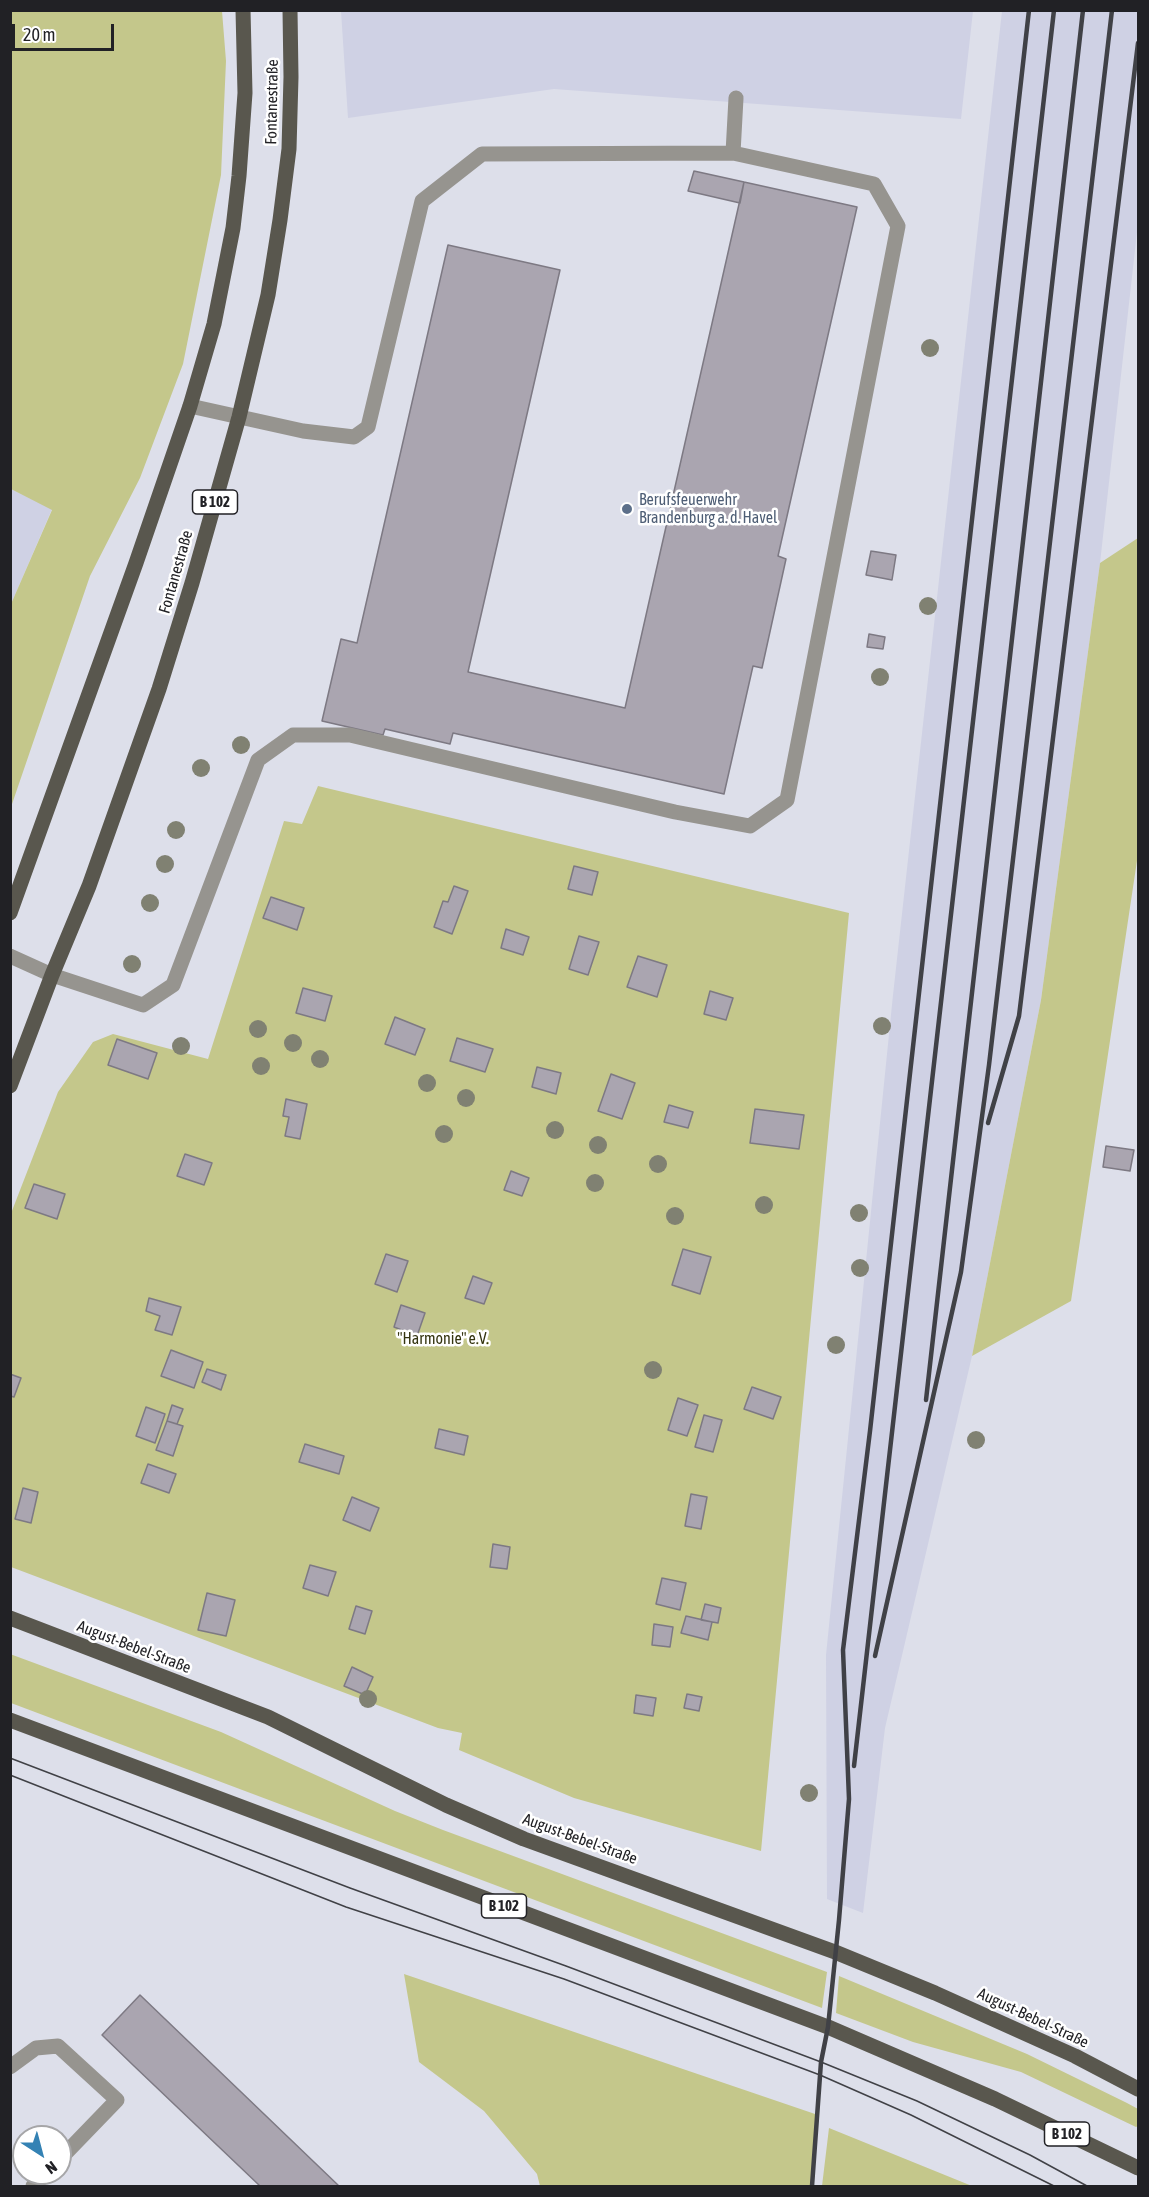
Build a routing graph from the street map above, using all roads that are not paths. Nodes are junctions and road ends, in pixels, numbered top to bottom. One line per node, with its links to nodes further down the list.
1 (243, 10): 5 (main road, Fontanestraße)
2 (290, 10): 6 (main road, Fontanestraße / B 102)
3 (736, 98): 4 (street)
4 (733, 153): 6 (street); 9 (street)
5 (190, 406): 6 (street); 7 (main road, Fontanestraße)
6 (239, 417): 9 (main road, Fontanestraße / B 102)
7 (10, 913)
8 (10, 956): 9 (street)
9 (52, 975): 10 (main road, Fontanestraße / B 102)
10 (10, 1086)
11 (10, 1618): 14 (main road, August-Bebel-Straße)
12 (10, 1720): 16 (main road, B 102)
13 (10, 2067): 15 (street)
14 (1138, 2089)
15 (72, 2147)
16 (1138, 2168)

